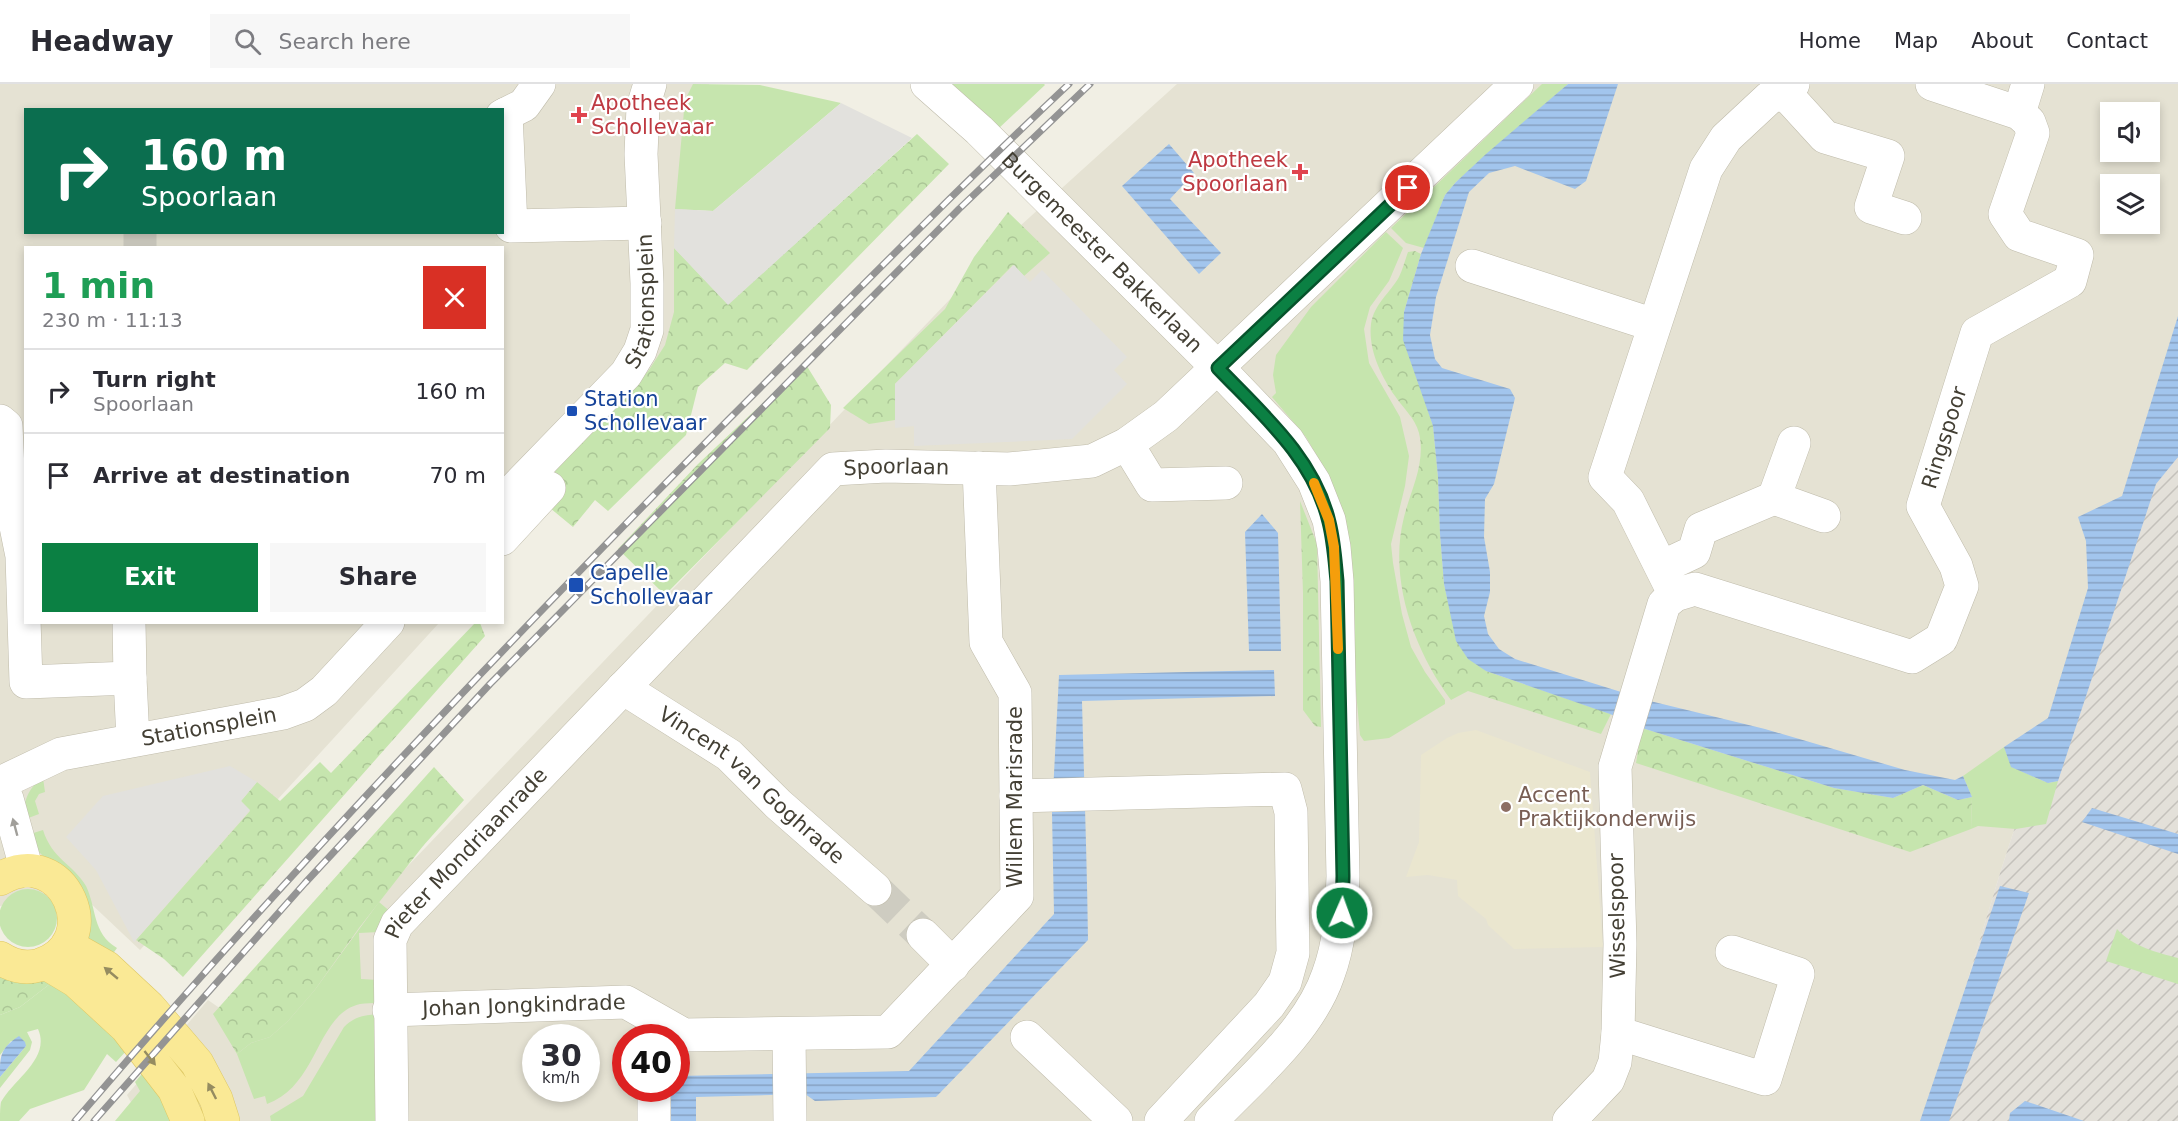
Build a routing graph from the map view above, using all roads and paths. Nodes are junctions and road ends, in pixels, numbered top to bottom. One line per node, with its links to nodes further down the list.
1 (539, 84): 8 (street)
2 (650, 84): 10 (street, Stationsplein)
3 (927, 84): 13 (street, Burgemeester Bakkerlaan)
4 (1517, 84): 13 (street, Spoorlaan)
5 (1932, 84): 7 (street, Ringspoor)
6 (1789, 88): 9 (street); 12 (street)
7 (2024, 98): 24 (street, Ringspoor)
8 (504, 115): 10 (street)
9 (1905, 218)
10 (645, 224): 21 (street, Stationsplein)
11 (1472, 266): 12 (street)
12 (1654, 325): 24 (street)
13 (1218, 368): 16 (street, Spoorlaan); 55 (street, Burgemeester Bakkerlaan)
14 (0, 422): 25 (street)
15 (1794, 443): 20 (street)
16 (1128, 444): 17 (street, Spoorlaan); 18 (street)
17 (979, 468): 30 (street, Spoorlaan); 33 (street, Willem Marisrade)
18 (1226, 483)
19 (549, 488): 23 (street)
20 (1774, 498): 22 (street); 24 (street)
21 (504, 500)
22 (1824, 516)
23 (504, 538)
24 (1668, 581): 43 (street, Wisselspoor)
25 (24, 619)
26 (24, 624): 29 (street)
27 (129, 624): 29 (street)
28 (386, 624): 31 (street, Stationsplein)
29 (130, 678): 31 (street)
30 (623, 688): 35 (street, Vincent van Goghrade); 41 (street, Pieter Mondriaanrade)
31 (134, 740): 32 (street, Stationsplein)
32 (0, 783): 34 (street, one-way to 32)
33 (1016, 796): 40 (street, Willem Marisrade); 54 (street)
34 (7, 875): 38 (main road)
35 (875, 889)
36 (923, 935): 40 (street)
37 (1732, 952): 43 (street)
38 (56, 954): 39 (main road); 49 (main road, one-way to 49); 50 (main road, one-way to 38)
39 (0, 958)
40 (953, 964): 45 (street, Johan Jongkindrade)
41 (389, 1010): 42 (street, Johan Jongkindrade); 51 (street, Pieter Mondriaanrade)
42 (649, 1024)
43 (1618, 1033): 56 (street, Wisselspoor)
44 (690, 1035): 45 (street, Johan Jongkindrade)
45 (789, 1035): 47 (street)
46 (1027, 1037): 53 (street)
47 (789, 1096)
48 (654, 1102): 52 (street)
49 (188, 1121)
50 (224, 1121)
51 (392, 1121)
52 (654, 1121)
53 (1116, 1121)
54 (1161, 1121)
55 (1211, 1121)
56 (1569, 1121)

